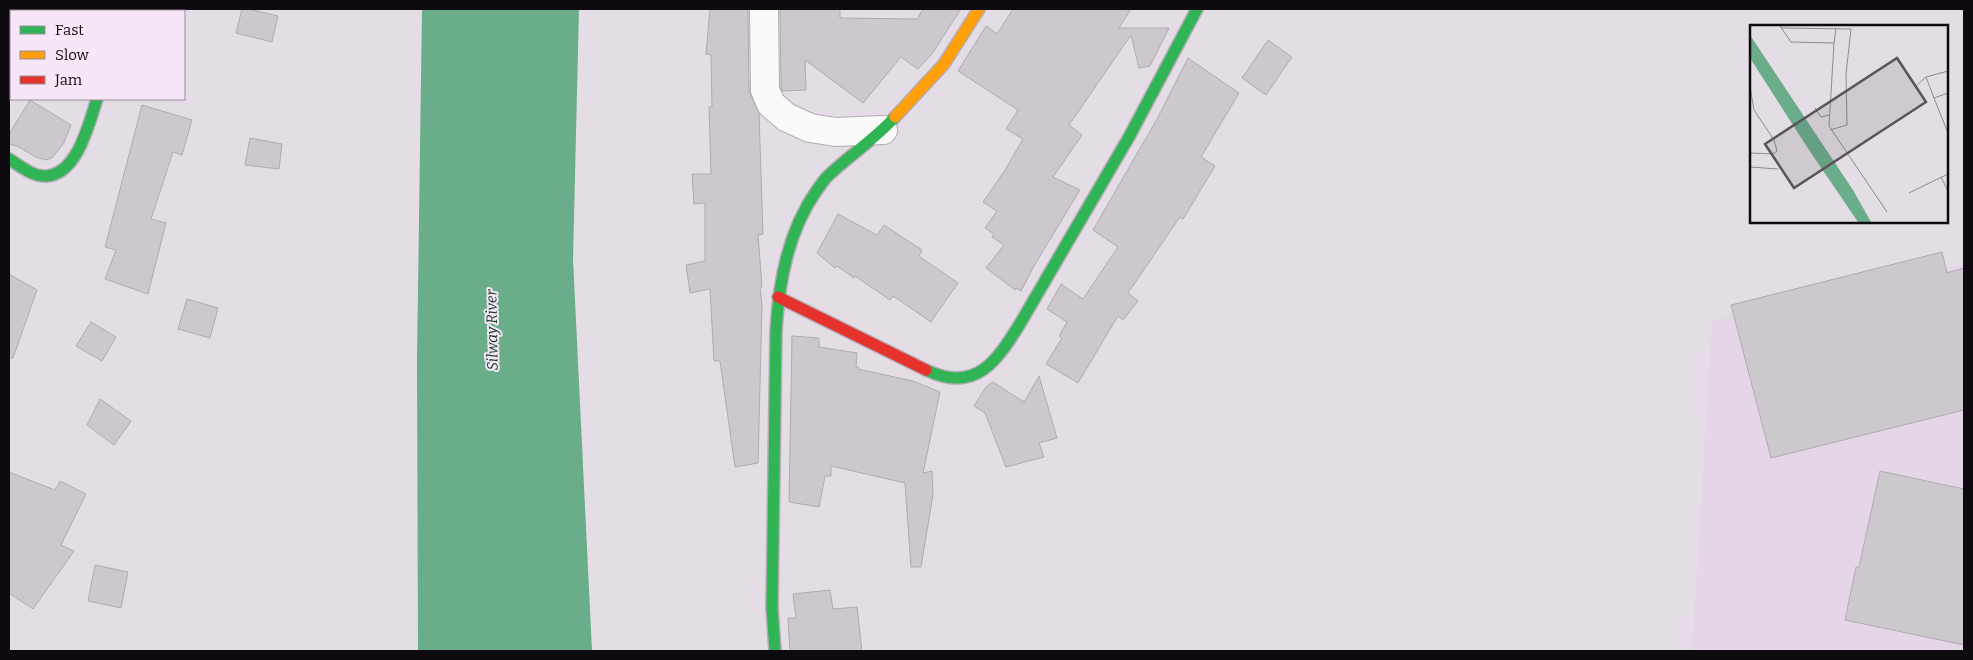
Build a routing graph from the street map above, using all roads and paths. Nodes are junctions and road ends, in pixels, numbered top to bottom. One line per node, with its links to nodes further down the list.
1 (764, 9): 5 (street)
2 (980, 9): 5 (street)
3 (1197, 9): 7 (street)
4 (97, 100): 6 (street)
5 (883, 130): 7 (street)
6 (9, 160)
7 (778, 297): 8 (street)
8 (774, 651)

